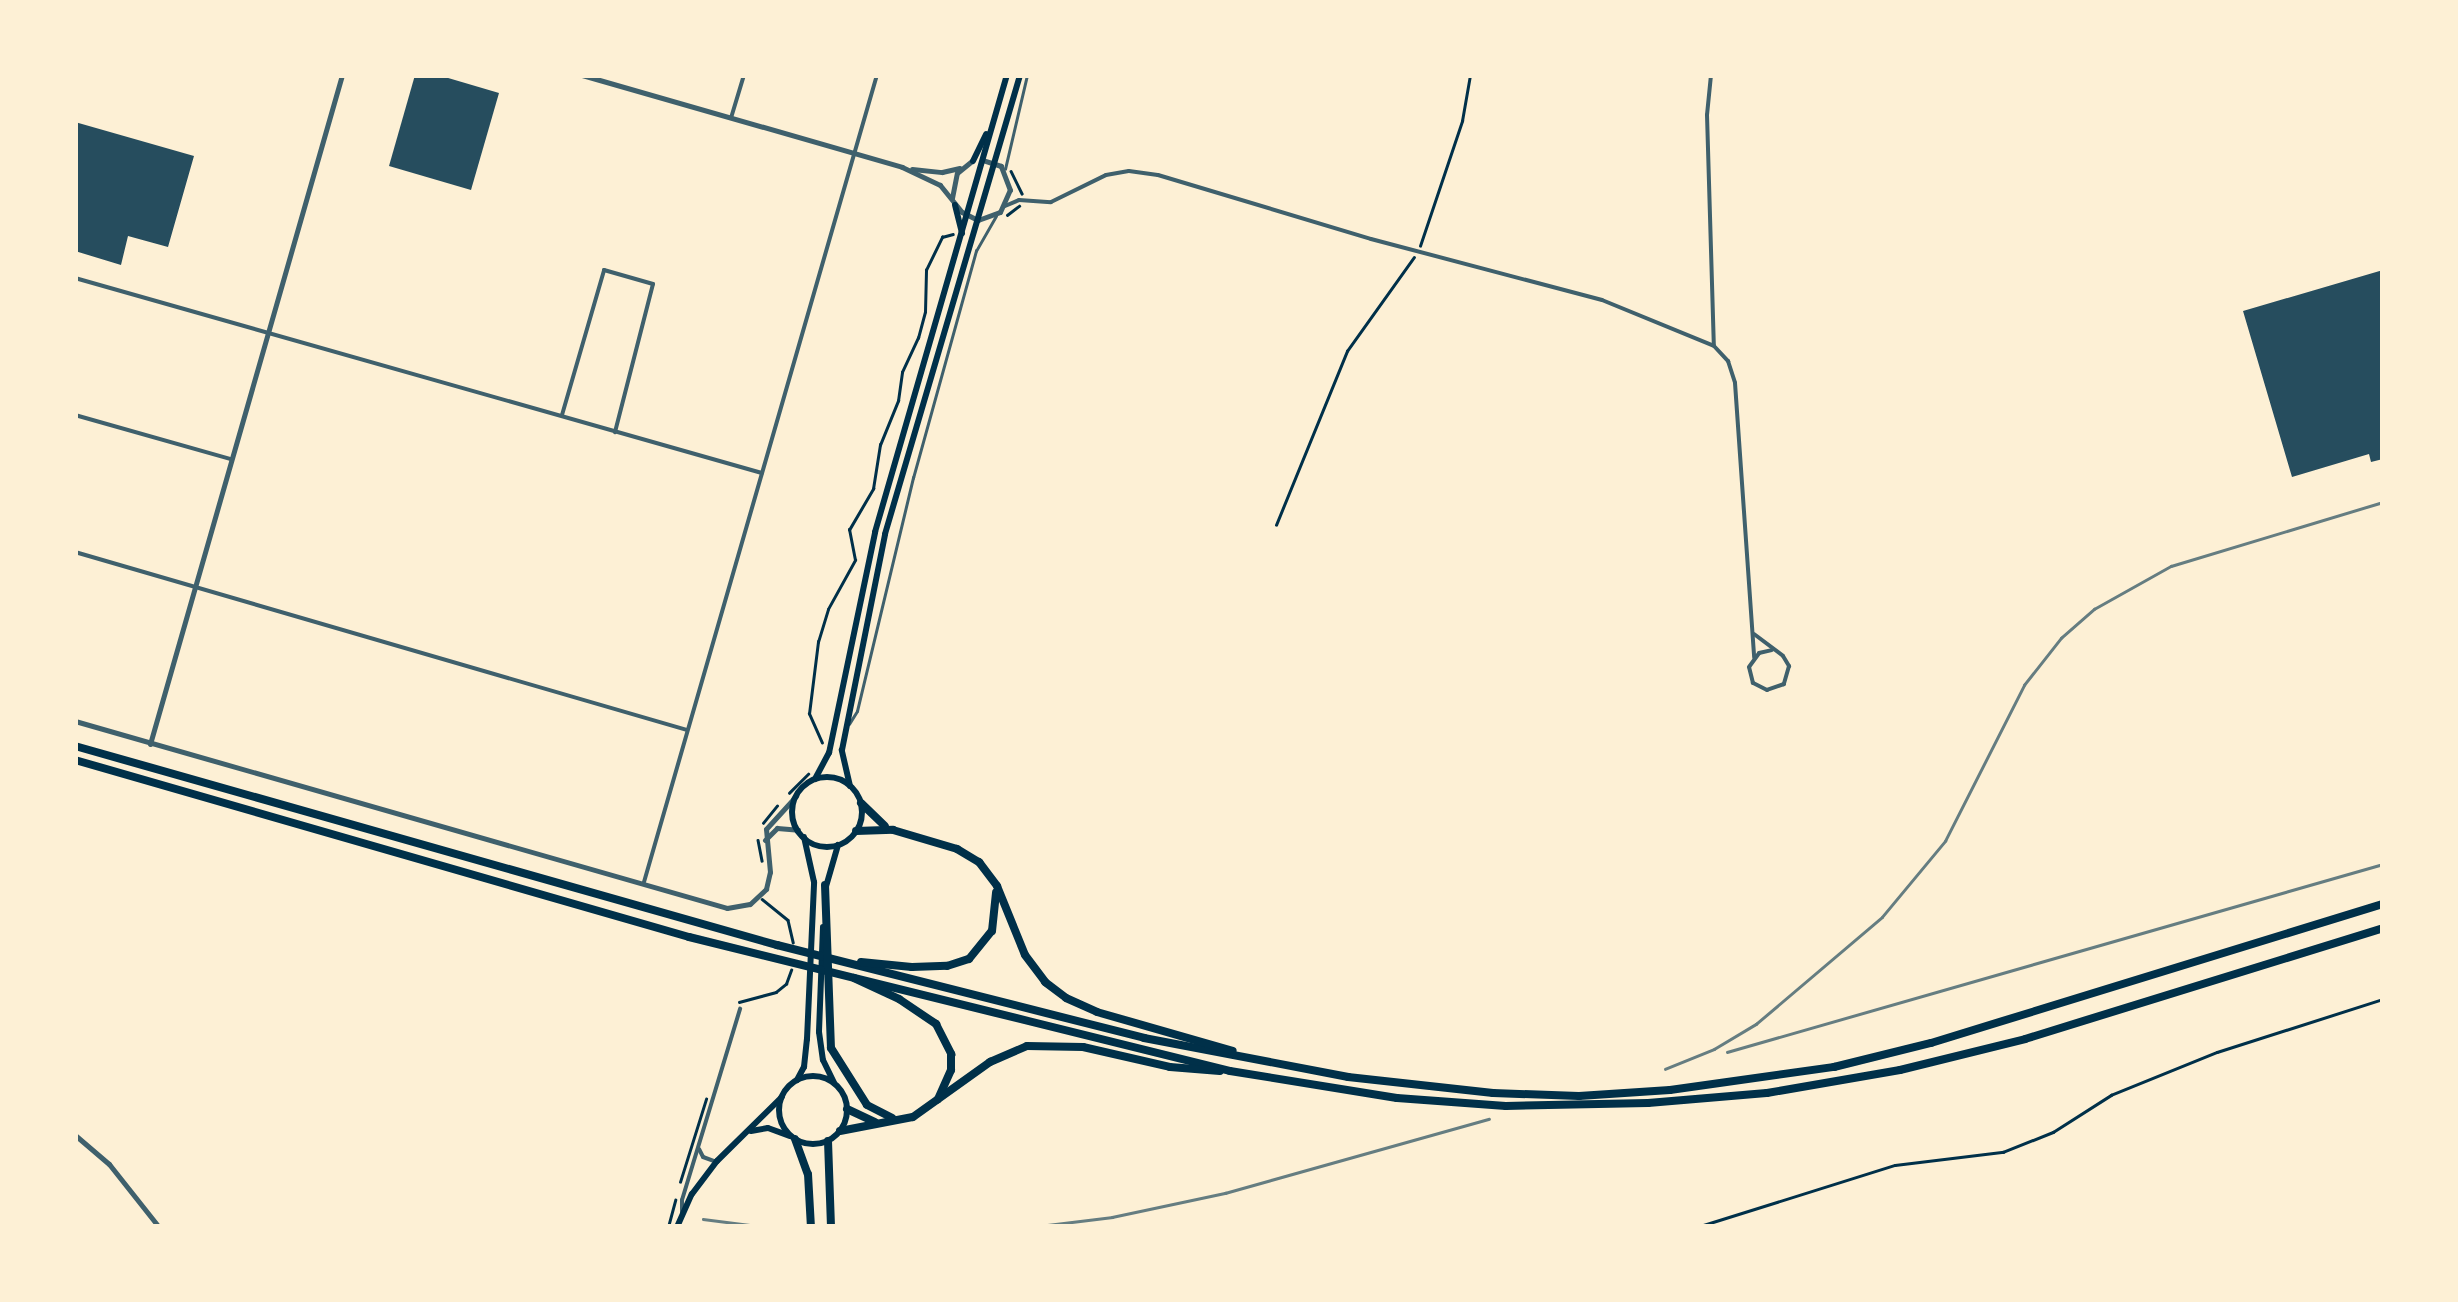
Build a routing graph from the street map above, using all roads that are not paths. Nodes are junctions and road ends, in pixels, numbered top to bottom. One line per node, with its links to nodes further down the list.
1 (342, 75): 27 (street)
2 (582, 75): 9 (street)
3 (744, 75): 11 (street)
4 (877, 75): 12 (street)
5 (1006, 75): 10 (main road)
6 (1020, 75): 15 (main road)
7 (1027, 75): 18 (lane)
8 (1711, 75): 28 (street)
9 (609, 79): 11 (street)
10 (998, 105): 13 (main road); 14 (main road)
11 (731, 118): 12 (street)
12 (854, 154): 17 (street); 33 (street)
13 (983, 160): 14 (street); 15 (street); 23 (main road)
14 (973, 161): 16 (street)
15 (994, 162): 18 (street); 24 (main road)
16 (963, 167): 17 (street); 21 (street)
17 (902, 168): 21 (street)
18 (1004, 170): 19 (street)
19 (1010, 190): 20 (street); 22 (street)
20 (1019, 200): 22 (street); 28 (street)
21 (954, 202): 23 (street); 25 (main road)
22 (1001, 212): 24 (street); 40 (lane)
23 (968, 216): 24 (street); 25 (main road)
24 (978, 220): 40 (main road)
25 (959, 234): 45 (main road)
26 (75, 278): 27 (street)
27 (268, 332): 30 (street); 32 (street)
28 (1714, 346): 36 (street)
29 (75, 415): 32 (street)
30 (561, 416): 31 (street); 31 (street)
31 (615, 432): 33 (street)
32 (231, 460): 35 (street)
33 (762, 473): 41 (street)
34 (75, 552): 35 (street)
35 (195, 586): 41 (street); 42 (street)
36 (1754, 634): 37 (street); 38 (street)
37 (1772, 650): 38 (street); 38 (street)
38 (1754, 656)
39 (75, 722): 42 (street)
40 (845, 729): 46 (main road)
41 (688, 730): 56 (street)
42 (150, 744): 56 (street)
43 (75, 746): 60 (highway)
44 (75, 760): 61 (highway)
45 (816, 779): 46 (main road); 47 (main road)
46 (850, 786): 48 (main road)
47 (796, 796): 49 (main road); 53 (street)
48 (861, 803): 50 (highway); 51 (main road)
49 (798, 830): 52 (main road); 53 (street)
50 (893, 830): 51 (highway); 55 (highway)
51 (856, 831): 54 (main road)
52 (804, 837): 54 (main road); 65 (main road)
53 (764, 843): 56 (street)
54 (838, 846): 57 (main road)
55 (992, 878): 60 (highway); 63 (highway)
56 (644, 884)
57 (825, 885): 66 (main road); 70 (highway)
58 (2383, 904): 63 (highway)
59 (2383, 928): 64 (highway)
60 (853, 964): 63 (highway)
61 (851, 976): 64 (highway); 68 (highway)
62 (740, 1009): 77 (street)
63 (1261, 1062)
64 (1230, 1071): 68 (highway)
65 (796, 1080): 66 (main road); 67 (main road)
66 (834, 1083): 69 (main road)
67 (782, 1097): 72 (main road); 75 (main road)
68 (936, 1103): 70 (highway)
69 (847, 1109): 71 (highway); 73 (main road)
70 (896, 1120): 71 (highway)
71 (875, 1122): 73 (highway)
72 (750, 1131): 75 (main road); 78 (main road)
73 (840, 1131): 76 (main road)
74 (75, 1135): 80 (street)
75 (793, 1137): 76 (main road); 82 (highway)
76 (828, 1140): 83 (highway)
77 (699, 1150): 78 (street); 79 (street)
78 (717, 1161): 79 (main road)
79 (682, 1215): 81 (main road)
80 (159, 1227)
81 (677, 1227)
82 (811, 1227)
83 (831, 1227)

